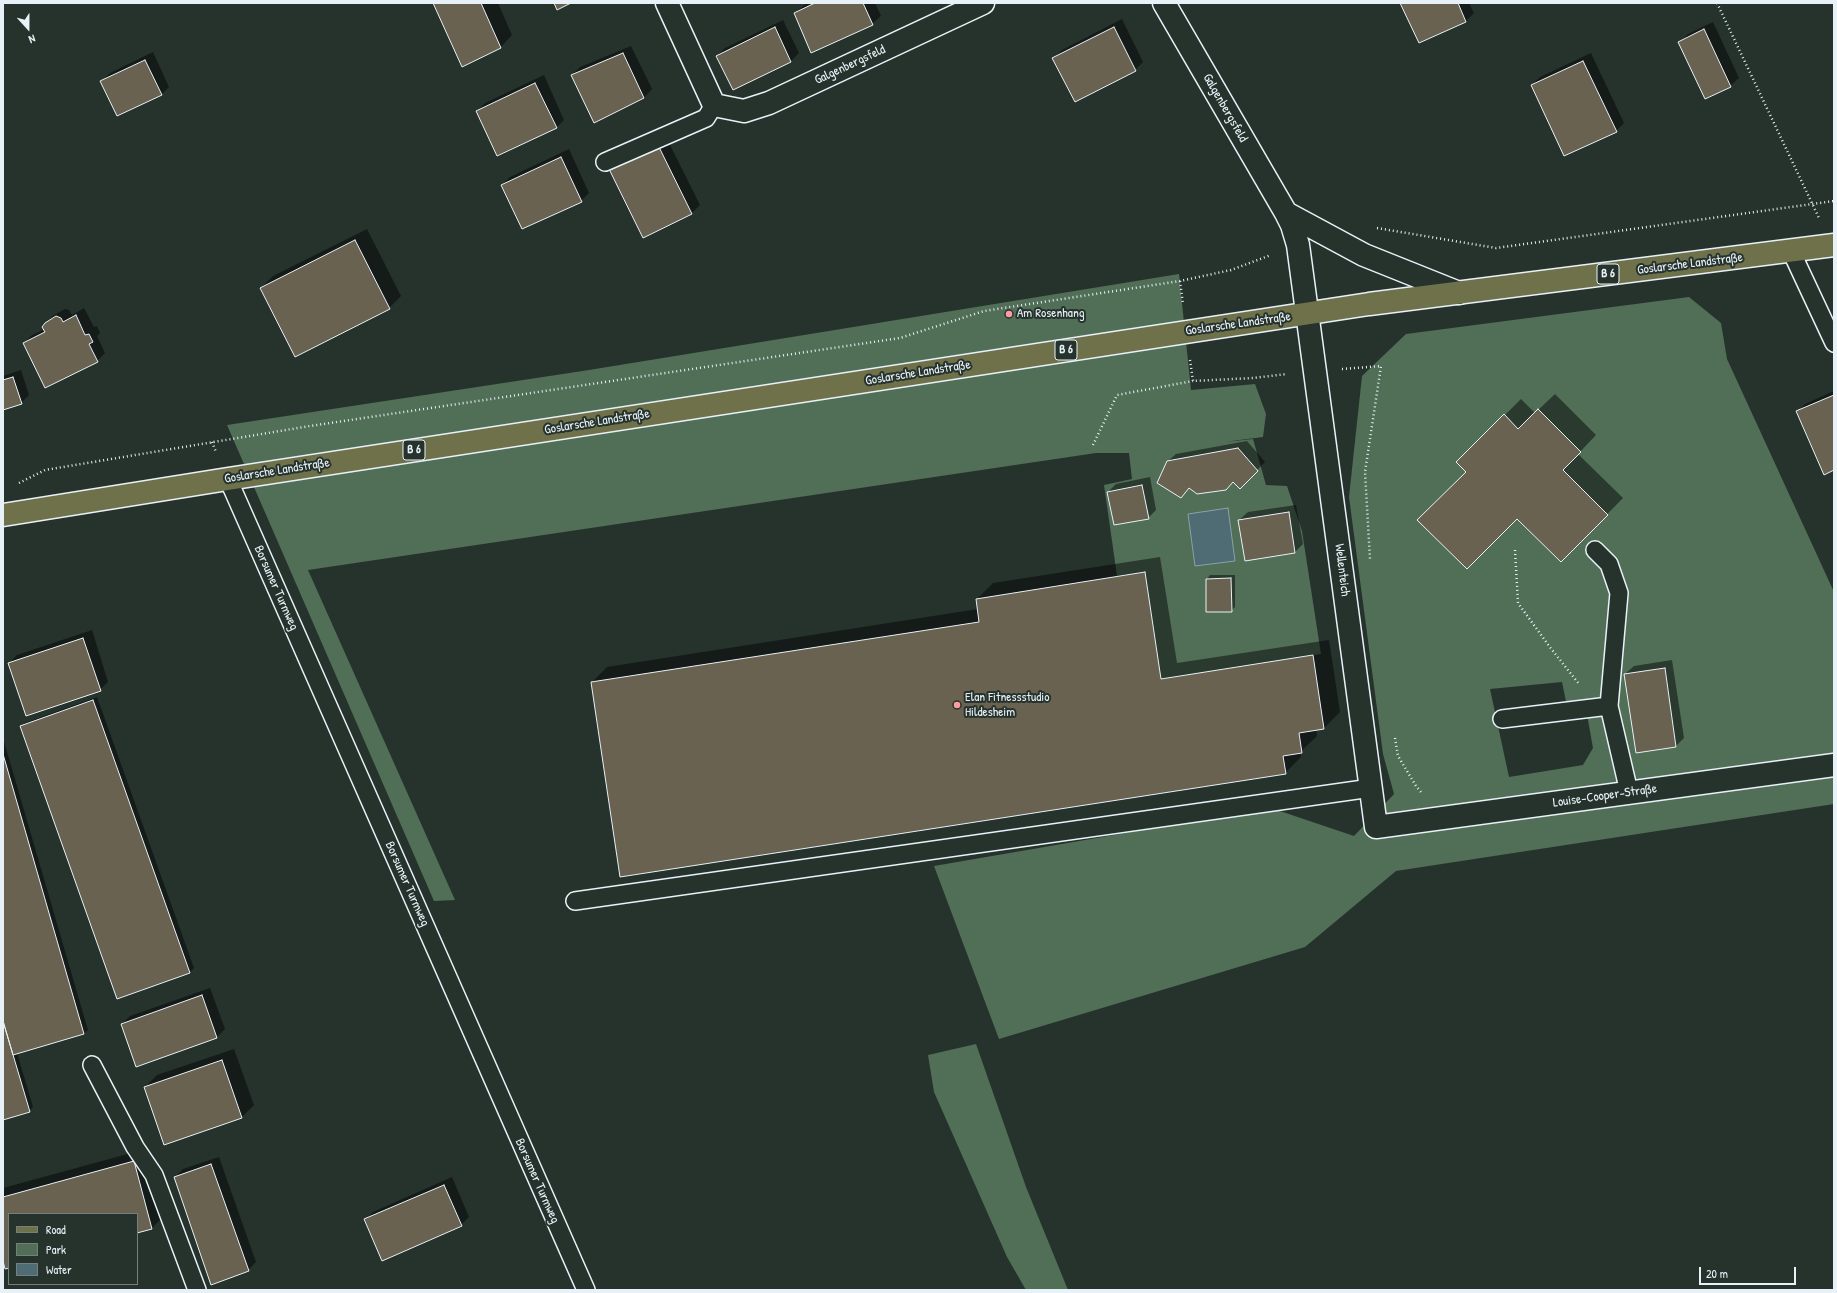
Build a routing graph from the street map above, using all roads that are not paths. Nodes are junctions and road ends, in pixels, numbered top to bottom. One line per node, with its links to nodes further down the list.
1 (667, 3): 4 (street)
2 (983, 3): 4 (street, Galgenbergsfeld)
3 (1164, 3): 6 (street, Galgenbergsfeld)
4 (714, 105): 5 (lane)
5 (605, 162)
6 (1286, 213): 9 (street); 10 (street, Galgenbergsfeld)
7 (1833, 245): 8 (main road, Goslarsche Landstraße / B 6)
8 (1791, 251): 9 (main road, Goslarsche Landstraße / B 6); 11 (lane)
9 (1460, 292): 10 (main road, Goslarsche Landstraße / B 6)
10 (1307, 314): 12 (main road, Goslarsche Landstraße / B 6); 18 (street, Wellenteich)
11 (1834, 343)
12 (228, 479): 13 (main road, Goslarsche Landstraße / B 6); 24 (lane, Borsumer Turmweg)
13 (3, 515)
14 (1595, 550): 15 (lane)
15 (1609, 706): 16 (lane); 19 (lane)
16 (1502, 719)
17 (1834, 765): 19 (street, Louise-Cooper-Straße)
18 (1371, 788): 20 (street, Wellenteich); 21 (lane)
19 (1629, 792): 20 (street, Louise-Cooper-Straße)
20 (1376, 827)
21 (575, 901)
22 (92, 1065): 23 (lane)
23 (197, 1290)
24 (586, 1290)

